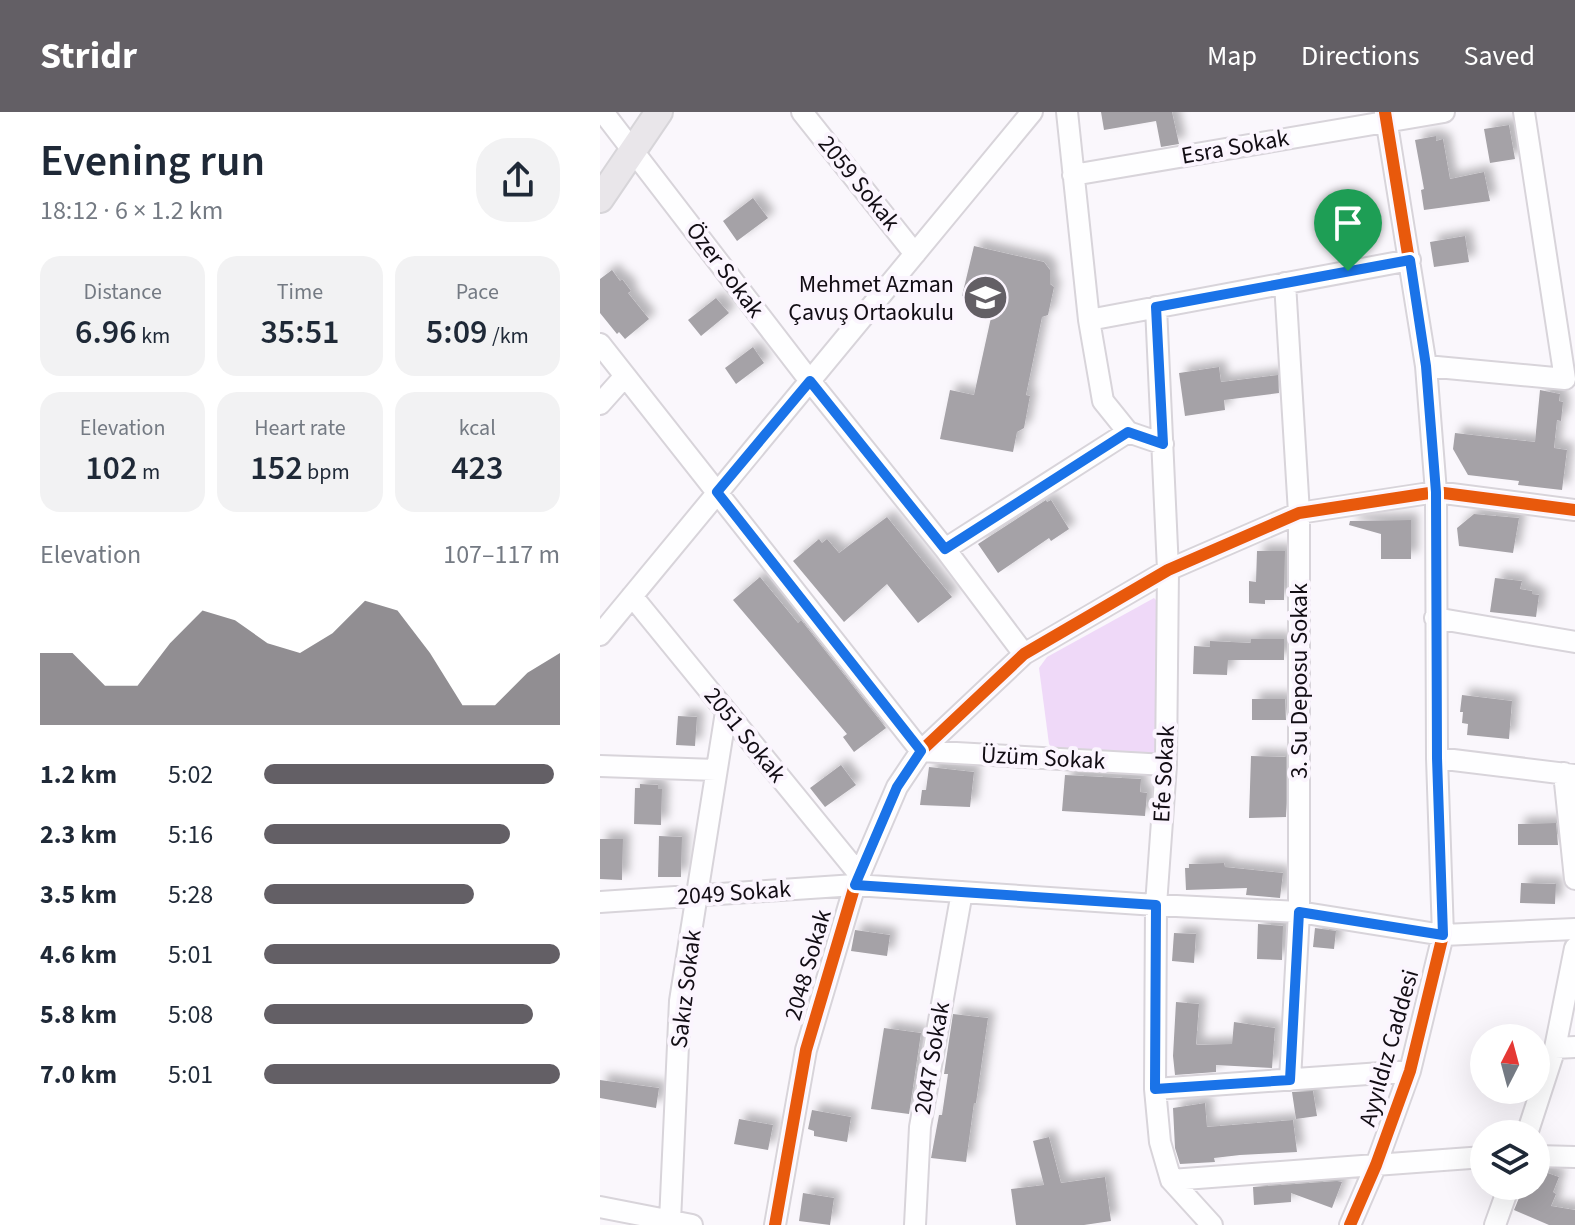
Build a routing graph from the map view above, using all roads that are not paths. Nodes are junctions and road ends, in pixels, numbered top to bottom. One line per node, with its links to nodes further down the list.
1 (603, 112): 9 (street, Özer Sokak)
2 (659, 112): 9 (main road)
3 (802, 112): 12 (street, 2059 Sokak)
4 (1032, 112): 12 (street)
5 (1067, 112): 10 (street)
6 (1444, 112): 8 (street, Esra Sokak)
7 (1524, 112): 20 (street)
8 (1386, 117): 10 (street, Esra Sokak); 13 (street, Ayyıldız Caddesi)
9 (634, 151): 11 (main road); 21 (street, Özer Sokak)
10 (1073, 175): 16 (street)
11 (600, 199)
12 (915, 254): 21 (street)
13 (1410, 260): 14 (street); 18 (street, Ayyıldız Caddesi)
14 (1285, 283): 15 (street); 28 (street, 3. Su Deposu Sokak)
15 (1156, 307): 16 (street); 24 (street, Efe Sokak)
16 (1089, 320): 23 (street)
17 (600, 344): 19 (street)
18 (1426, 366): 20 (street); 26 (street, Ayyıldız Caddesi)
19 (625, 376): 22 (street); 25 (street)
20 (1570, 380)
21 (810, 381): 25 (street); 29 (street, Özer Sokak)
22 (600, 404)
23 (1128, 432): 24 (street); 29 (street)
24 (1163, 444): 30 (street, Efe Sokak)
25 (717, 492): 31 (street); 37 (street)
26 (1436, 492): 27 (street, 2048 Sokak); 28 (street, 2048 Sokak); 32 (street, Ayyıldız Caddesi)
27 (1575, 510)
28 (1299, 513): 30 (street, 2048 Sokak); 50 (street, 3. Su Deposu Sokak)
29 (945, 549): 35 (street, Özer Sokak)
30 (1168, 570): 35 (street, 2048 Sokak); 39 (street, Efe Sokak)
31 (632, 596): 33 (street); 36 (street, 2051 Sokak)
32 (1435, 618): 34 (street); 38 (street, Ayyıldız Caddesi)
33 (600, 635)
34 (1575, 642)
35 (1024, 654): 37 (street, 2048 Sokak)
36 (726, 712): 41 (street, Sakız Sokak); 44 (street, 2051 Sokak)
37 (921, 751): 39 (street, Üzüm Sokak); 44 (street, 2048 Sokak)
38 (1437, 758): 42 (street); 52 (street, Ayyıldız Caddesi)
39 (1166, 765): 49 (street, Efe Sokak)
40 (600, 766): 41 (street)
41 (716, 770): 47 (street, Sakız Sokak)
42 (1570, 774): 43 (street)
43 (1574, 839): 45 (street)
44 (857, 879): 46 (street, 2049 Sokak); 47 (street, 2049 Sokak); 69 (street, 2048 Sokak)
45 (1575, 879)
46 (962, 892): 49 (street, 2049 Sokak); 70 (street, 2047 Sokak)
47 (697, 895): 48 (street, 2049 Sokak); 66 (street, Sakız Sokak)
48 (600, 902)
49 (1156, 905): 50 (street, 2049 Sokak); 57 (street, Efe Sokak)
50 (1299, 912): 52 (street, 2049 Sokak); 56 (street, 3. Su Deposu Sokak)
51 (1575, 929): 52 (street, 2049 Sokak)
52 (1443, 935): 55 (street, Ayyıldız Caddesi)
53 (1575, 948): 54 (street)
54 (1565, 1047): 58 (street)
55 (1410, 1071): 56 (street); 62 (street, Ayyıldız Caddesi)
56 (1290, 1080): 57 (street)
57 (1155, 1089): 63 (street, Efe Sokak)
58 (1533, 1120)
59 (1550, 1156): 60 (street)
60 (1575, 1157)
61 (1470, 1158): 62 (street)
62 (1376, 1165): 63 (street); 71 (street, Ayyıldız Caddesi)
63 (1171, 1180): 67 (street, Efe Sokak)
64 (1504, 1200): 72 (street)
65 (600, 1207): 66 (street)
66 (670, 1221): 68 (street)
67 (1202, 1223)
68 (692, 1225)
69 (775, 1225)
70 (915, 1225)
71 (1350, 1225)
72 (1495, 1225)

